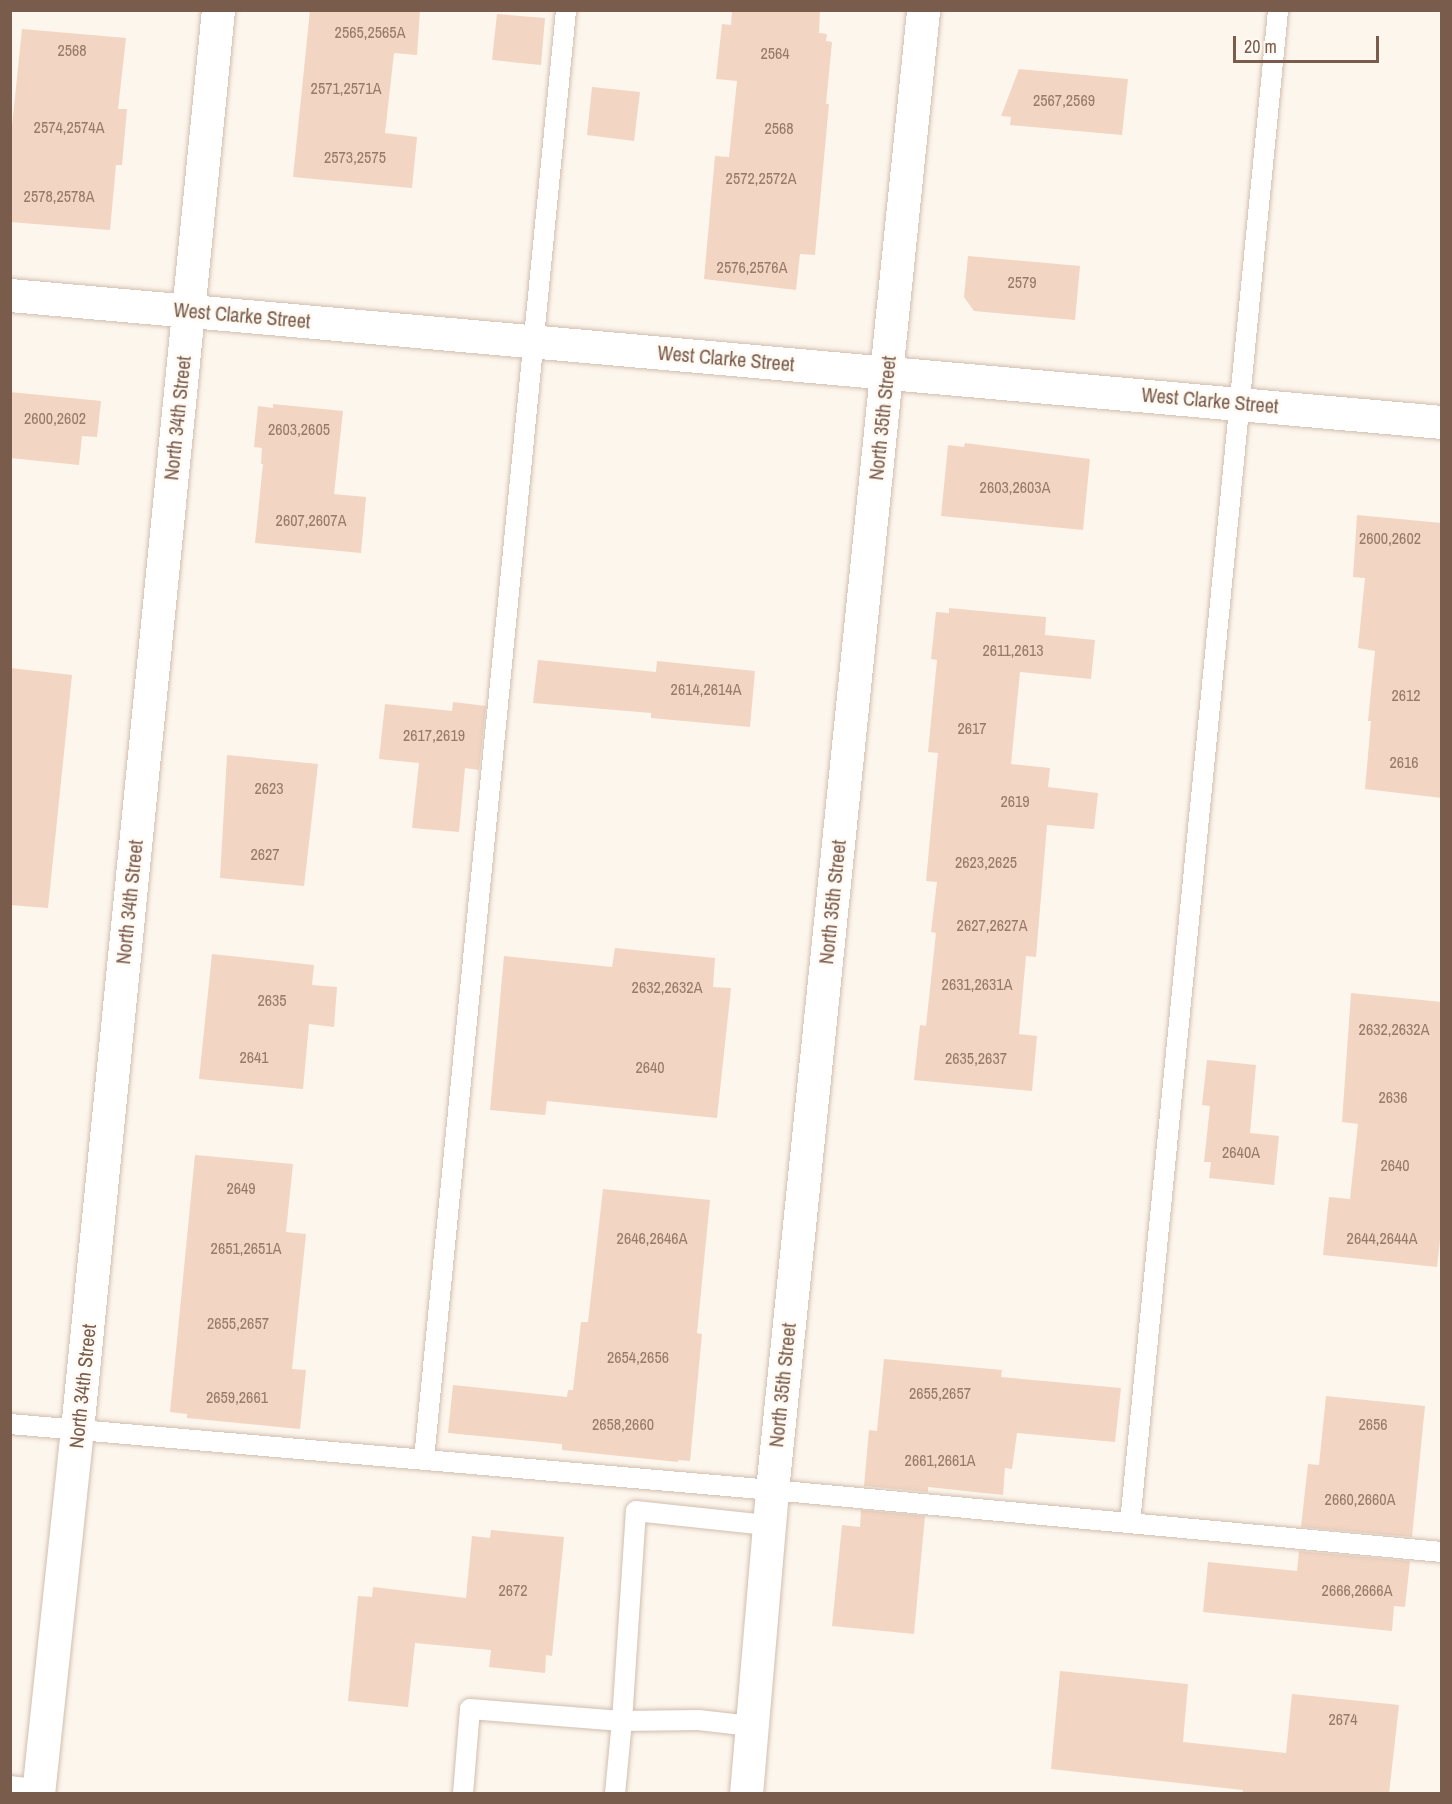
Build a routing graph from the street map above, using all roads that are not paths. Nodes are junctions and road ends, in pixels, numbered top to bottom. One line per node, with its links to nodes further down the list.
1 (218, 10): 6 (street, North 34th Street)
2 (566, 10): 7 (lane)
3 (923, 10): 8 (street, North 35th Street)
4 (1278, 10): 9 (lane)
5 (10, 295): 6 (street, West Clarke Street)
6 (187, 310): 7 (street, West Clarke Street); 12 (street, North 34th Street)
7 (533, 341): 8 (street, West Clarke Street); 13 (lane)
8 (887, 372): 9 (street, West Clarke Street); 14 (street, North 35th Street)
9 (1238, 402): 10 (street, West Clarke Street); 15 (lane)
10 (1442, 422)
11 (10, 1424): 12 (lane)
12 (77, 1430): 13 (lane); 22 (street, North 34th Street)
13 (424, 1460): 14 (lane)
14 (772, 1490): 15 (lane); 16 (street, North 35th Street)
15 (1130, 1523): 17 (lane)
16 (768, 1526): 18 (lane); 19 (street, North 35th Street)
17 (1442, 1552)
18 (622, 1721): 19 (lane); 23 (lane); 24 (lane)
19 (752, 1726): 25 (street, North 35th Street)
20 (10, 1792): 21 (street)
21 (24, 1794)
22 (38, 1794)
23 (463, 1794)
24 (615, 1794)
25 (746, 1794)

